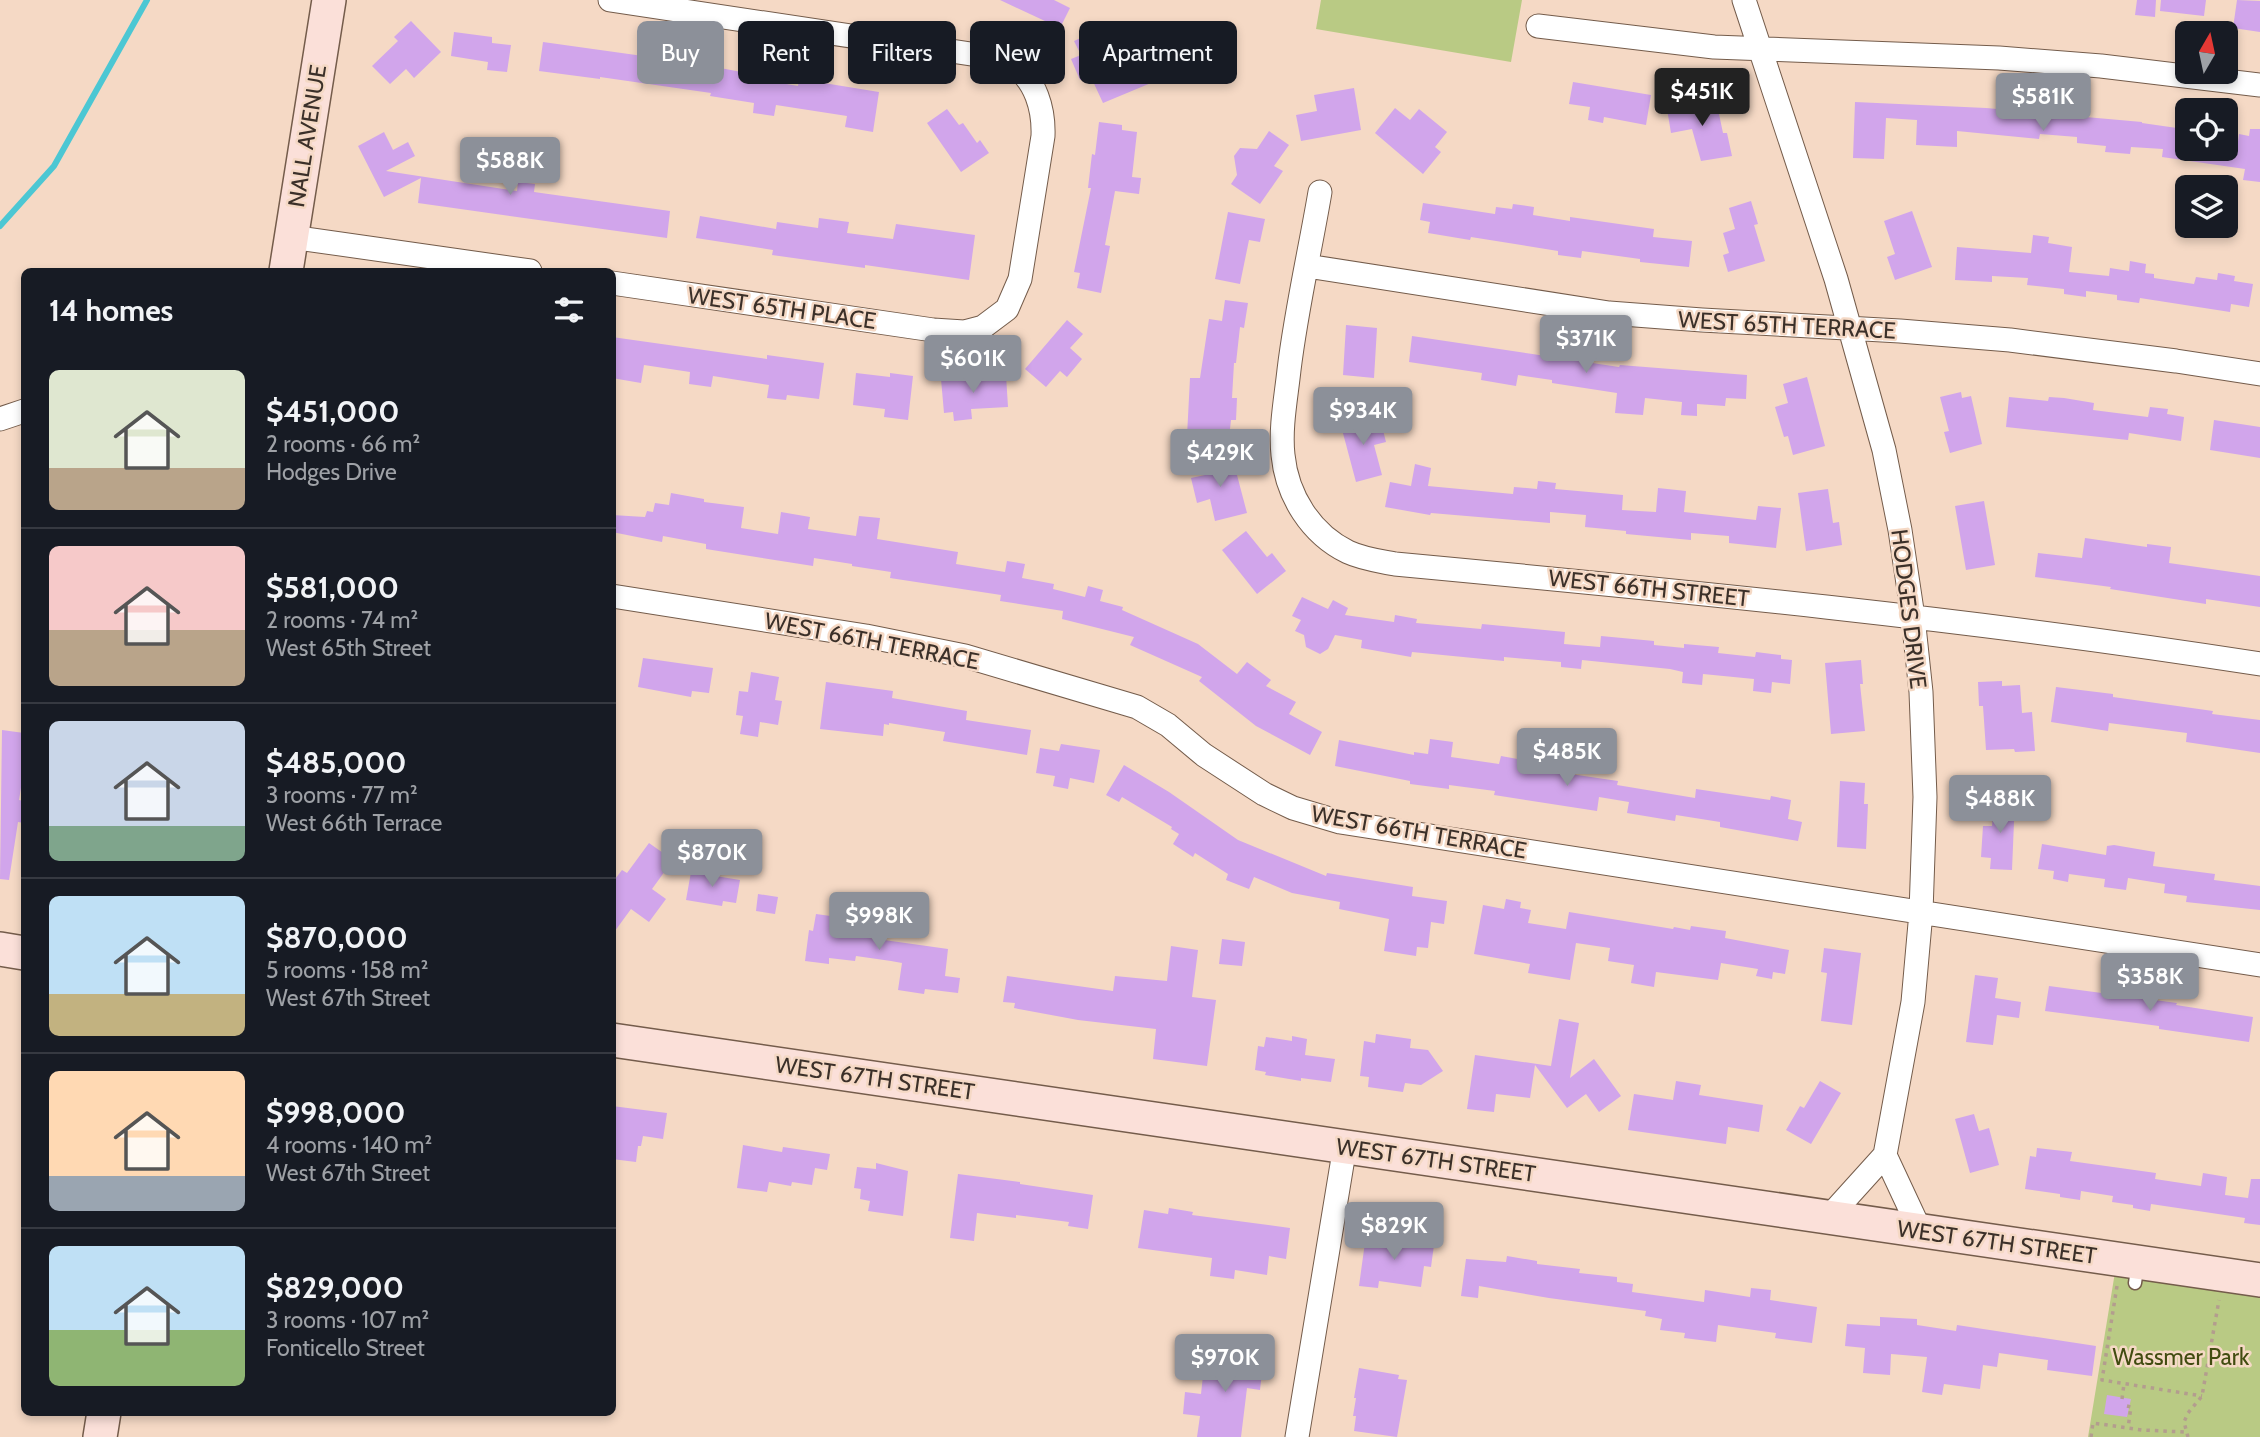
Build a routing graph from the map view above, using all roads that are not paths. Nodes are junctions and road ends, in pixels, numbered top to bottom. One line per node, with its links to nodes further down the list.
1 (329, 0): 8 (street, NALL AVENUE)
2 (610, 0): 12 (street, WEST 65TH PLACE)
3 (1744, 0): 5 (street, HODGES DRIVE)
4 (1538, 26): 5 (street)
5 (1759, 49): 6 (street); 13 (street, HODGES DRIVE)
6 (2260, 85)
7 (1320, 192): 9 (street)
8 (291, 237): 10 (street, NALL AVENUE); 11 (street)
9 (1307, 266): 13 (street, WEST 65TH TERRACE); 18 (street, WEST 66TH STREET)
10 (286, 268)
11 (509, 268)
12 (616, 284)
13 (1850, 328): 14 (street, WEST 65TH TERRACE); 18 (street, HODGES DRIVE)
14 (2260, 374)
15 (21, 412): 16 (street)
16 (0, 419)
17 (616, 597): 20 (street, WEST 66TH TERRACE)
18 (1913, 617): 19 (street, WEST 66TH STREET); 20 (street, HODGES DRIVE)
19 (2260, 664)
20 (1921, 912): 23 (street, WEST 66TH TERRACE); 26 (street, HODGES DRIVE)
21 (0, 950): 22 (street)
22 (21, 953)
23 (2260, 965)
24 (616, 1041): 25 (street, WEST 67TH STREET)
25 (1345, 1146): 27 (street, WEST 67TH STREET); 32 (street)
26 (1885, 1155): 27 (street); 28 (street)
27 (1829, 1217): 28 (street, WEST 67TH STREET)
28 (1920, 1230): 29 (street, WEST 67TH STREET)
29 (2260, 1280)
30 (103, 1416): 31 (street)
31 (100, 1437)
32 (1297, 1437)

